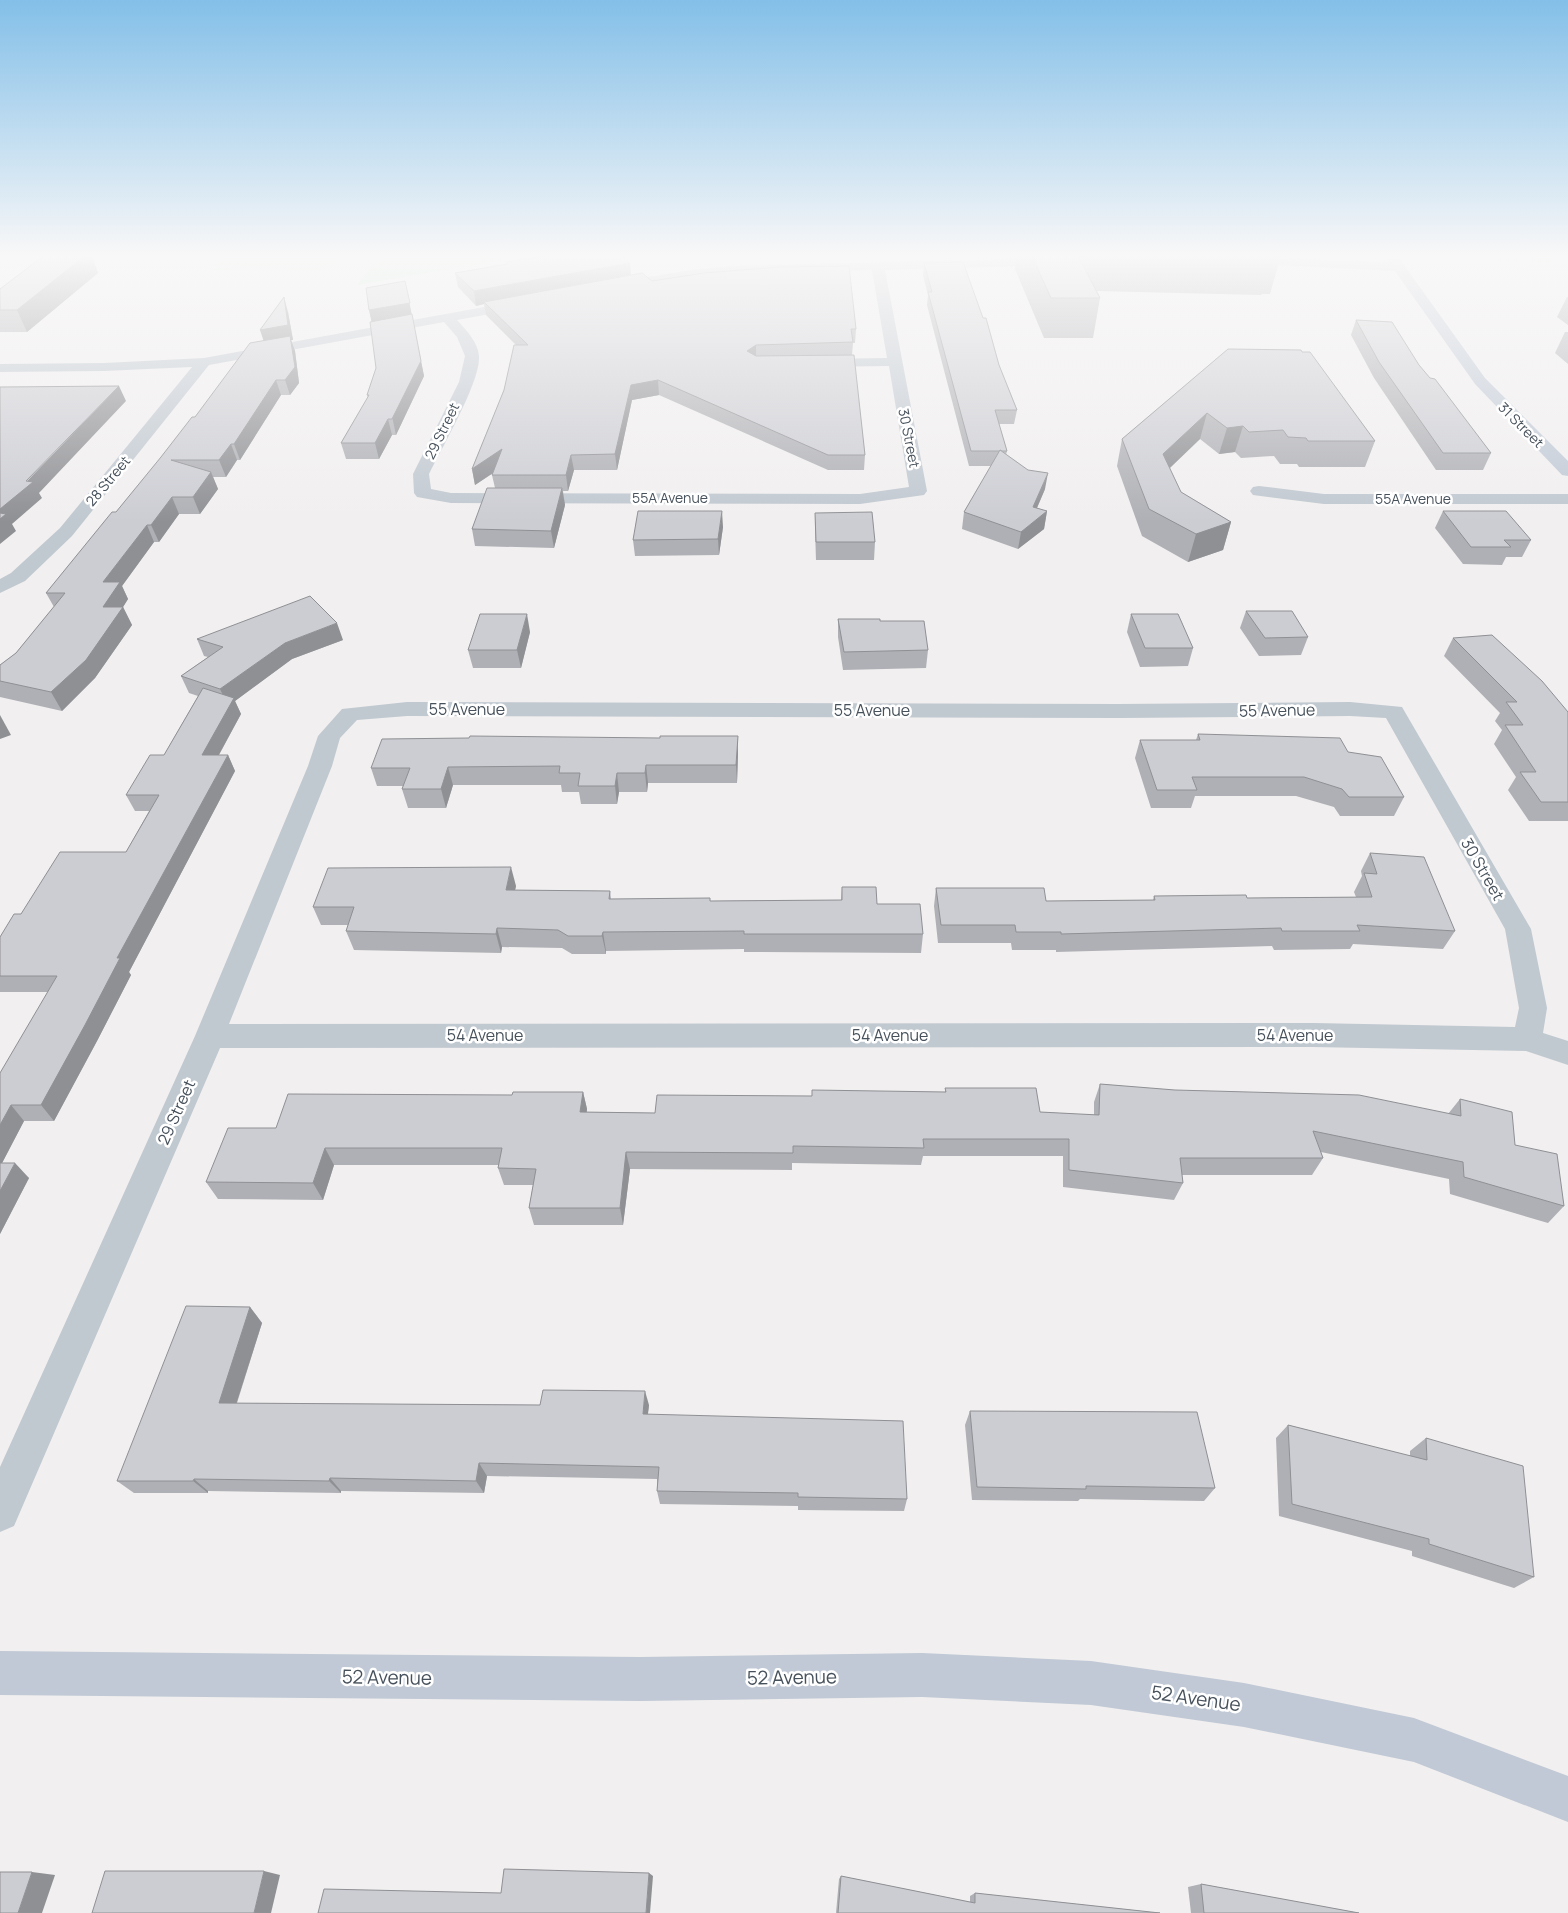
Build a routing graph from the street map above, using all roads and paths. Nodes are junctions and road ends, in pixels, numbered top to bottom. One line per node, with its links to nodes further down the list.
1 (308, 343): 5 (street)
2 (467, 343): 12 (street, 29 Street)
3 (892, 343): 6 (street, 30 Street)
4 (1453, 343): 9 (street, 31 Street)
5 (204, 362): 8 (street); 14 (street, 28 Street)
6 (895, 362): 7 (street); 10 (street, 30 Street)
7 (802, 364)
8 (0, 368)
9 (1568, 471)
10 (918, 491): 12 (street, 55A Avenue)
11 (1259, 492): 13 (street, 55A Avenue)
12 (422, 493)
13 (1568, 499)
14 (0, 587)
15 (1394, 712): 16 (street, 55 Avenue); 18 (street, 30 Street)
16 (350, 714): 17 (street, 29 Street)
17 (210, 1036): 18 (street, 54 Avenue); 20 (street, 29 Street)
18 (1528, 1039): 19 (street, 54 Avenue)
19 (1568, 1054)
20 (0, 1512)
21 (0, 1673): 22 (street, 52 Avenue)
22 (1568, 1799)

